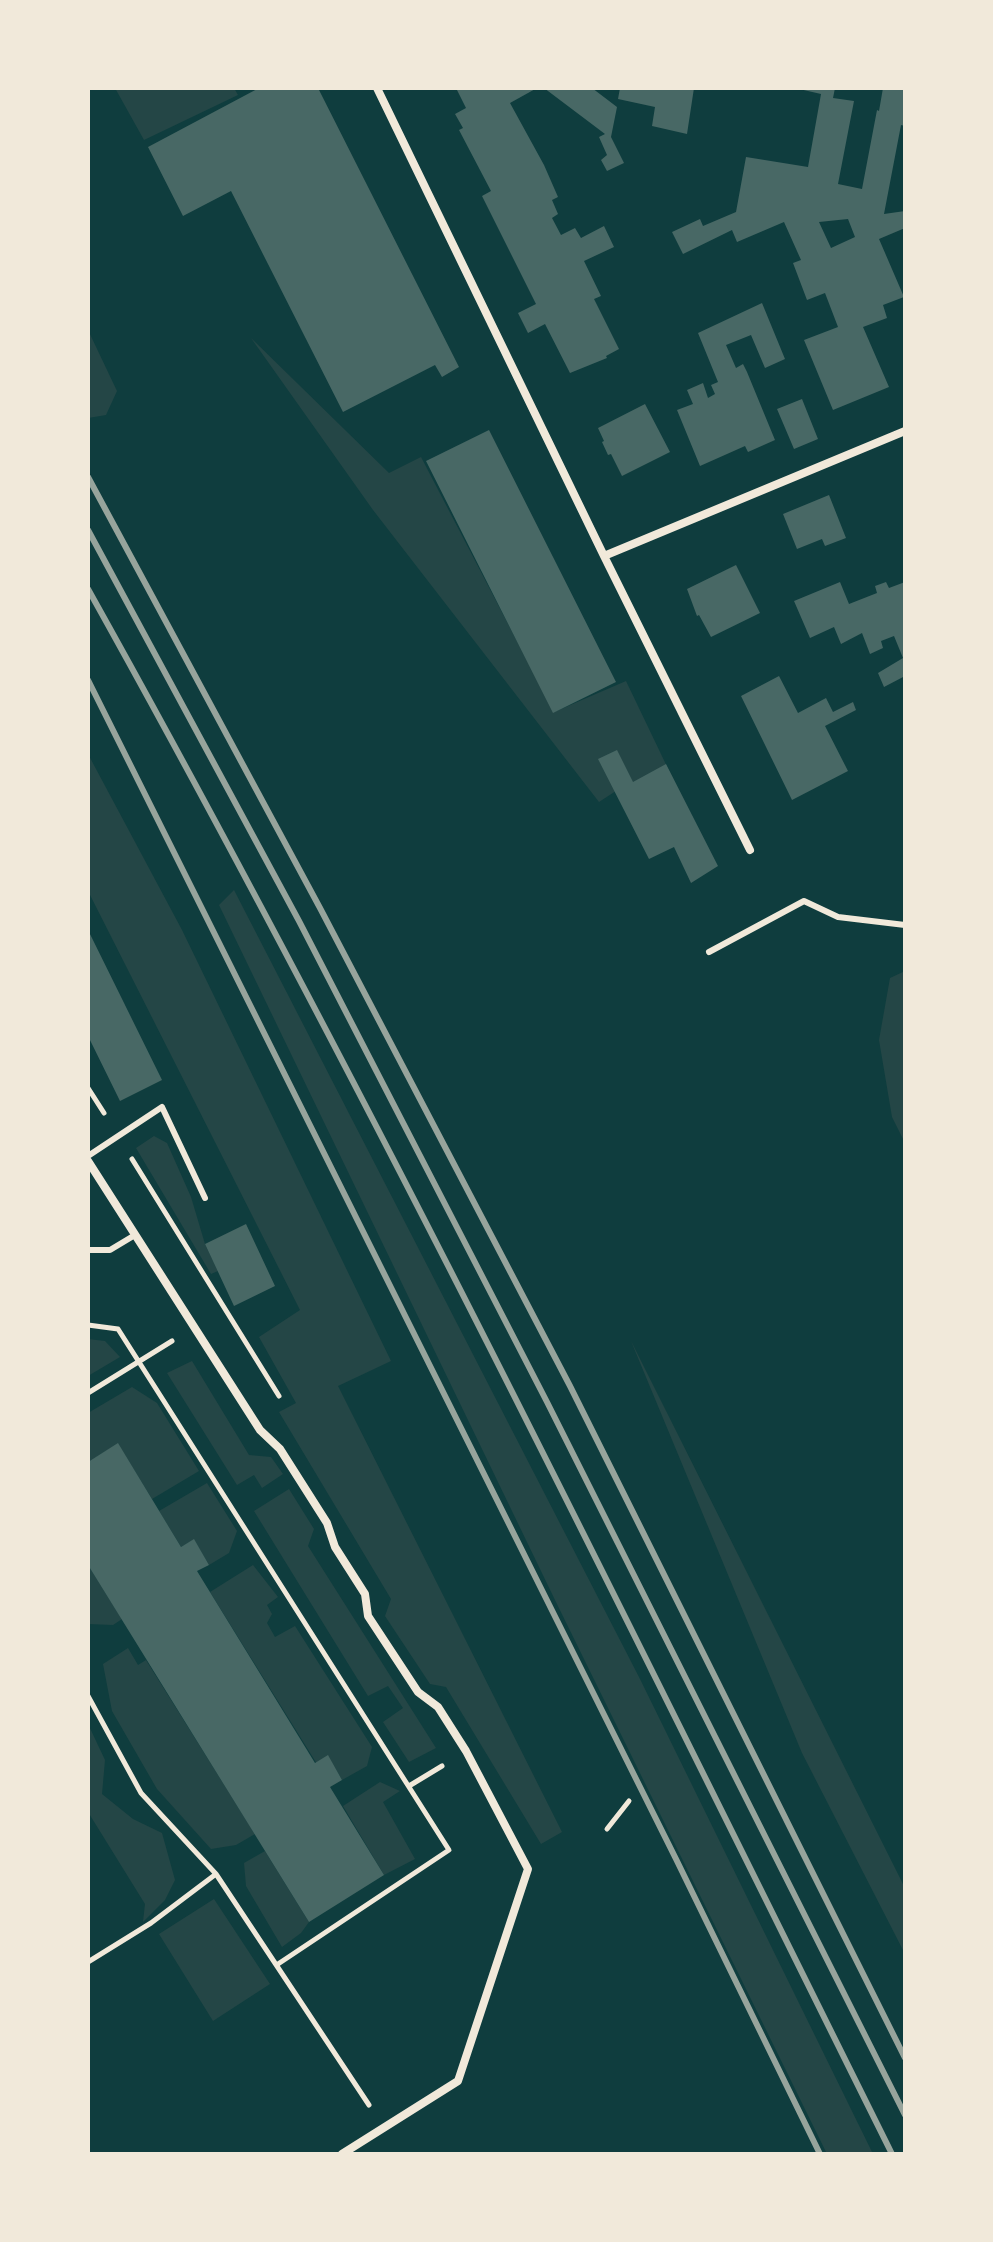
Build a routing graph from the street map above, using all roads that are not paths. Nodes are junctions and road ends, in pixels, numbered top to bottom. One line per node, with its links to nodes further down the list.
1 (377, 88): 3 (street)
2 (905, 431): 3 (street)
3 (604, 556): 4 (street)
4 (750, 850)
5 (905, 925): 6 (lane)
6 (709, 952)
7 (88, 1158): 8 (lane); 9 (street)
8 (205, 1198)
9 (135, 1235): 10 (lane); 11 (street)
10 (88, 1250)
11 (342, 2154)

